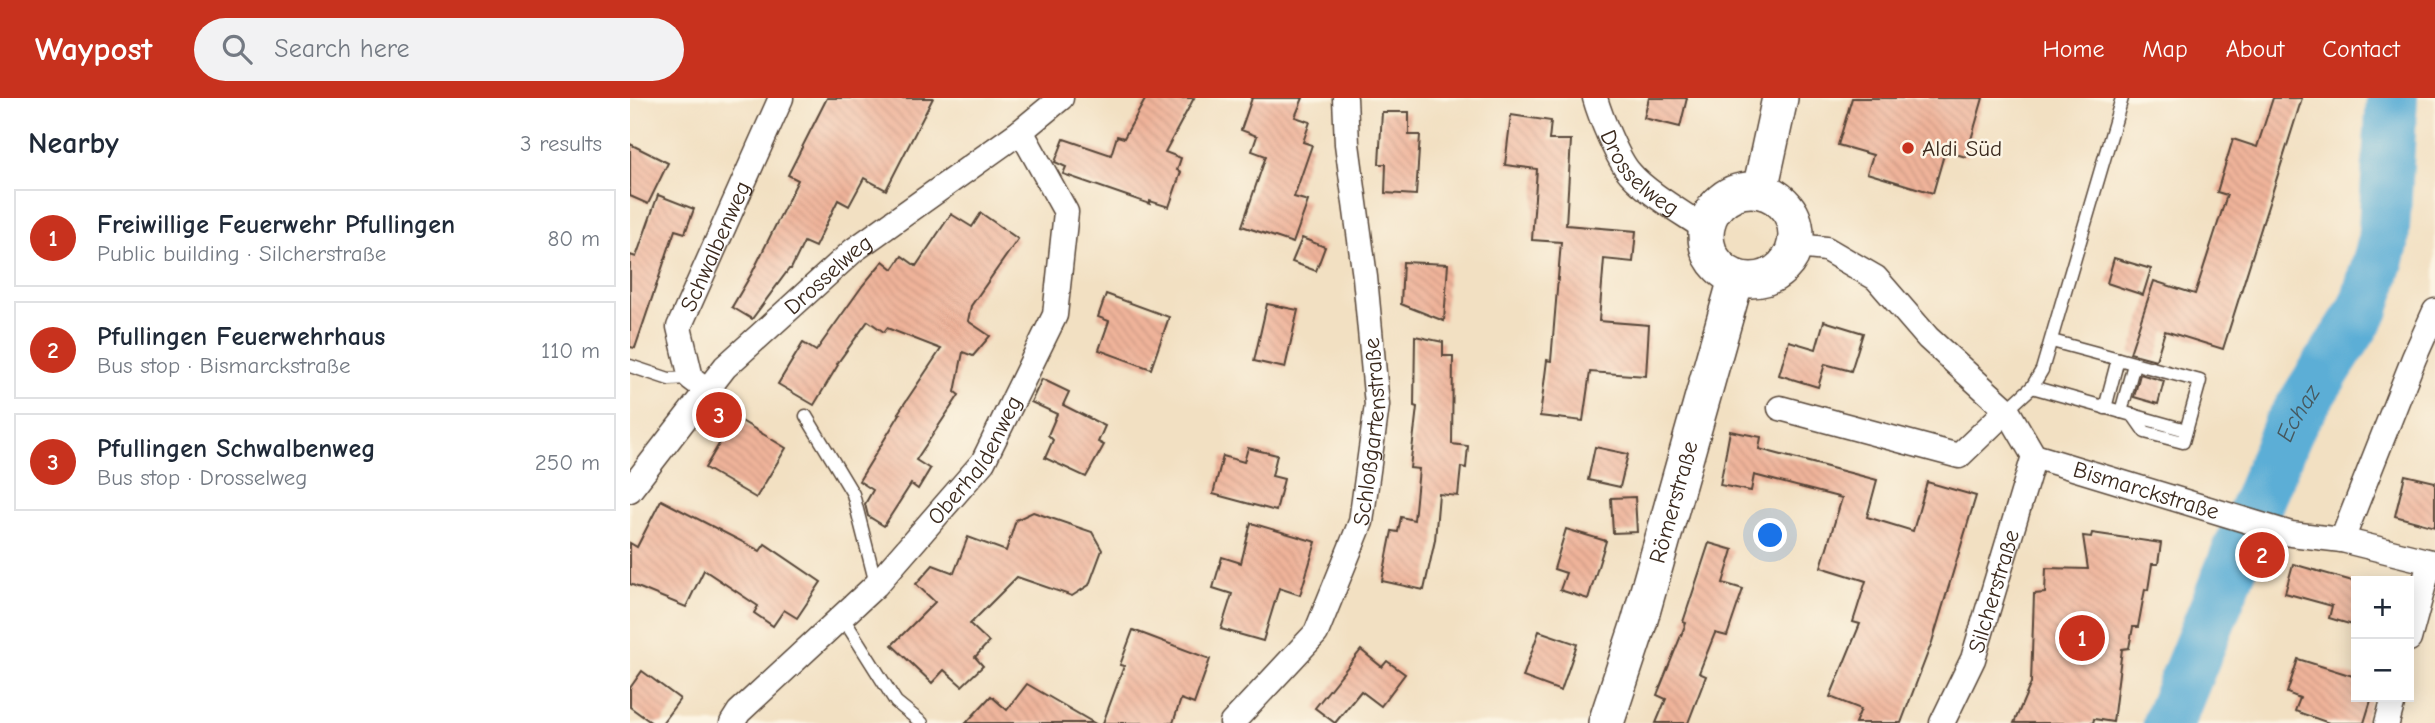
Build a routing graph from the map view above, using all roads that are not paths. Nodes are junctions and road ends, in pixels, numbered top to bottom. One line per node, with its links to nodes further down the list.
1 (781, 98): 17 (street, Schwalbenweg)
2 (1061, 98): 7 (street, Drosselweg)
3 (1345, 98): 34 (street, Schloßgartenstraße)
4 (1595, 98): 9 (street, Drosselweg)
5 (1780, 98): 8 (main road)
6 (2122, 98): 13 (lane)
7 (1021, 131): 17 (street, Drosselweg); 28 (street, Oberhaldenweg)
8 (1760, 190): 9 (main road); 10 (main road)
9 (1706, 229): 11 (main road)
10 (1797, 246): 11 (main road); 21 (street)
11 (1736, 279): 35 (main road, Römerstraße)
12 (2435, 311): 26 (street)
13 (2052, 341): 14 (lane); 18 (lane)
14 (2118, 359): 15 (lane); 20 (lane)
15 (2134, 364): 22 (lane); 22 (lane)
16 (630, 366): 17 (lane)
17 (699, 384): 25 (street, Drosselweg)
18 (2032, 387): 20 (lane); 21 (lane)
19 (1780, 408): 21 (street)
20 (2105, 408): 22 (lane)
21 (2007, 410): 24 (street)
22 (2127, 414)
23 (806, 415): 28 (lane)
24 (2034, 456): 26 (street, Bismarckstraße); 36 (street, Silcherstraße)
25 (630, 490)
26 (2342, 540): 27 (street, Bismarckstraße)
27 (2433, 562): 30 (street)
28 (876, 585): 29 (street, Oberhaldenweg)
29 (843, 618): 32 (street, Oberhaldenweg); 33 (lane)
30 (2414, 623)
31 (2393, 702): 37 (street)
32 (732, 723)
33 (922, 723)
34 (1232, 723)
35 (1606, 723)
36 (1942, 723)
37 (2387, 723)

